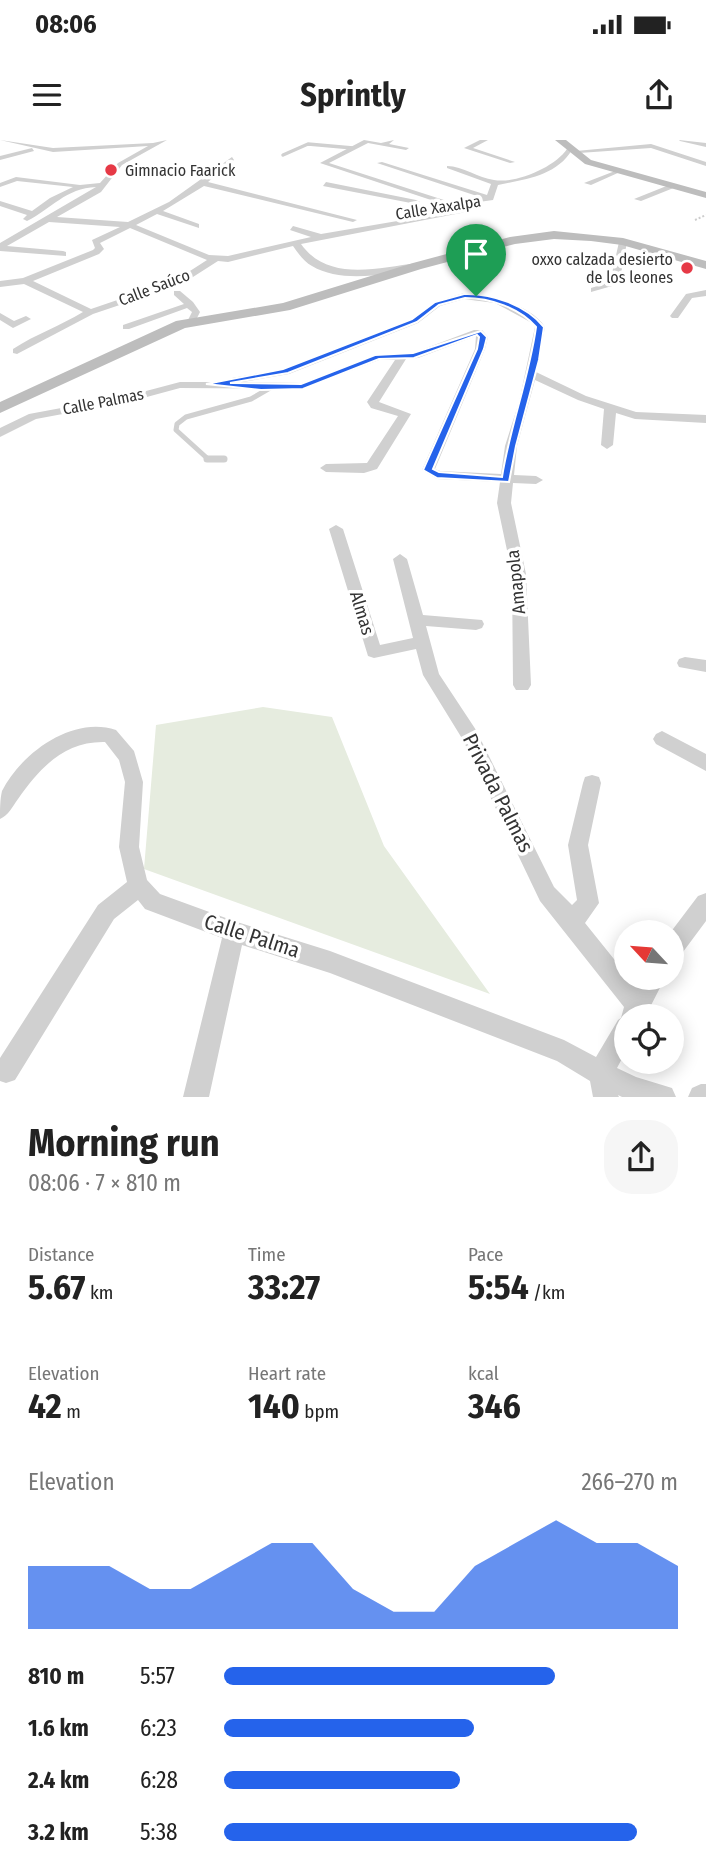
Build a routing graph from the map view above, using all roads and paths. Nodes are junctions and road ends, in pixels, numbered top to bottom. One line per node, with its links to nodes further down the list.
1 (0, 140): 14 (street)
2 (391, 140): 9 (street)
3 (485, 140): 20 (street)
4 (559, 140): 16 (main road)
5 (612, 140): 15 (street)
6 (675, 140): 13 (street)
7 (682, 140): 10 (street)
8 (160, 142): 14 (street); 37 (street)
9 (382, 145): 11 (street); 12 (street)
10 (706, 145)
11 (353, 148): 17 (lane); 24 (street)
12 (406, 148)
13 (662, 148): 15 (street); 22 (street)
14 (37, 149): 18 (street)
15 (613, 149): 16 (street)
16 (574, 150): 25 (main road); 31 (street, Calle Xaxalpa)
17 (284, 155)
18 (0, 158)
19 (232, 159): 26 (street)
20 (512, 162)
21 (380, 163): 40 (street)
22 (706, 164)
23 (449, 167): 31 (street)
24 (351, 172): 35 (street); 43 (street)
25 (617, 172): 32 (street); 38 (main road)
26 (213, 176): 28 (street); 30 (street)
27 (0, 177): 29 (street)
28 (224, 178)
29 (16, 179): 34 (street); 36 (street)
30 (202, 183): 47 (street); 58 (street)
31 (495, 183): 40 (street, Calle Xaxalpa)
32 (588, 183)
33 (326, 184): 45 (street)
34 (0, 185)
35 (364, 185)
36 (82, 186): 37 (street); 50 (street)
37 (104, 186): 46 (street)
38 (672, 187): 39 (main road); 41 (street)
39 (706, 195)
40 (490, 198): 43 (street, Calle Xaxalpa)
41 (638, 199)
42 (0, 203): 50 (street)
43 (450, 204): 45 (street, Calle Xaxalpa)
44 (0, 209): 50 (street)
45 (434, 209): 51 (street, Calle Xaxalpa)
46 (57, 212): 52 (street); 54 (street)
47 (158, 212): 54 (street); 55 (street)
48 (461, 212): 58 (street)
49 (706, 215): 53 (path)
50 (30, 216): 57 (street)
51 (377, 216)
52 (46, 219): 54 (street); 57 (street)
53 (695, 220)
54 (133, 223): 64 (street); 67 (street)
55 (196, 226)
56 (293, 228): 59 (street)
57 (24, 232): 62 (street)
58 (337, 233): 59 (street)
59 (320, 237): 61 (street)
60 (623, 242): 65 (main road); 66 (main road); 69 (street)
61 (295, 243): 64 (street); 66 (street)
62 (0, 248): 63 (street)
63 (62, 254)
64 (217, 258): 73 (street, Calle Saúco)
65 (706, 265)
66 (417, 266): 77 (main road)
67 (25, 281): 68 (street); 73 (street)
68 (0, 284)
69 (594, 290)
70 (177, 293): 72 (street)
71 (706, 293): 75 (street)
72 (190, 304): 77 (street); 78 (street)
73 (90, 313): 79 (street, Calle Saúco)
74 (0, 316): 76 (street)
75 (675, 316)
76 (26, 318)
77 (191, 322): 84 (main road)
78 (125, 327)
79 (17, 351)
80 (403, 356): 83 (street, Calle Palmas); 90 (street); 91 (street, Calle Palmas)
81 (531, 374): 82 (street, Calle Palmas); 85 (street); 91 (street, Calle Palmas)
82 (210, 384): 83 (street, Calle Palmas); 87 (street, Calle Palmas)
83 (270, 388): 89 (lane)
84 (0, 408)
85 (610, 409): 86 (street); 88 (street)
86 (706, 419)
87 (0, 433)
88 (607, 445)
89 (224, 459)
90 (326, 468)
91 (506, 480): 92 (street, Calle Palmas); 100 (street, Amapola)
92 (536, 480)
93 (336, 529): 97 (street, Almas)
94 (400, 559): 95 (street, Privada Palmas)
95 (416, 620): 96 (street); 97 (street, Privada Palmas)
96 (476, 624)
97 (421, 642): 107 (street, Privada Palmas)
98 (685, 663): 99 (street)
99 (706, 666)
100 (522, 685)
101 (662, 739): 102 (street)
102 (706, 763)
103 (592, 783): 107 (street)
104 (0, 810): 105 (street)
105 (139, 886): 108 (street, Calle Palma); 112 (street)
106 (706, 903): 109 (street)
107 (562, 914): 110 (street, Privada Palmas)
108 (234, 932): 113 (street, Calle Palma); 114 (street)
109 (684, 932)
110 (630, 1004)
111 (614, 1059): 113 (street)
112 (6, 1071)
113 (604, 1085): 115 (street, Calle Palma)
114 (196, 1097)
115 (663, 1097)

